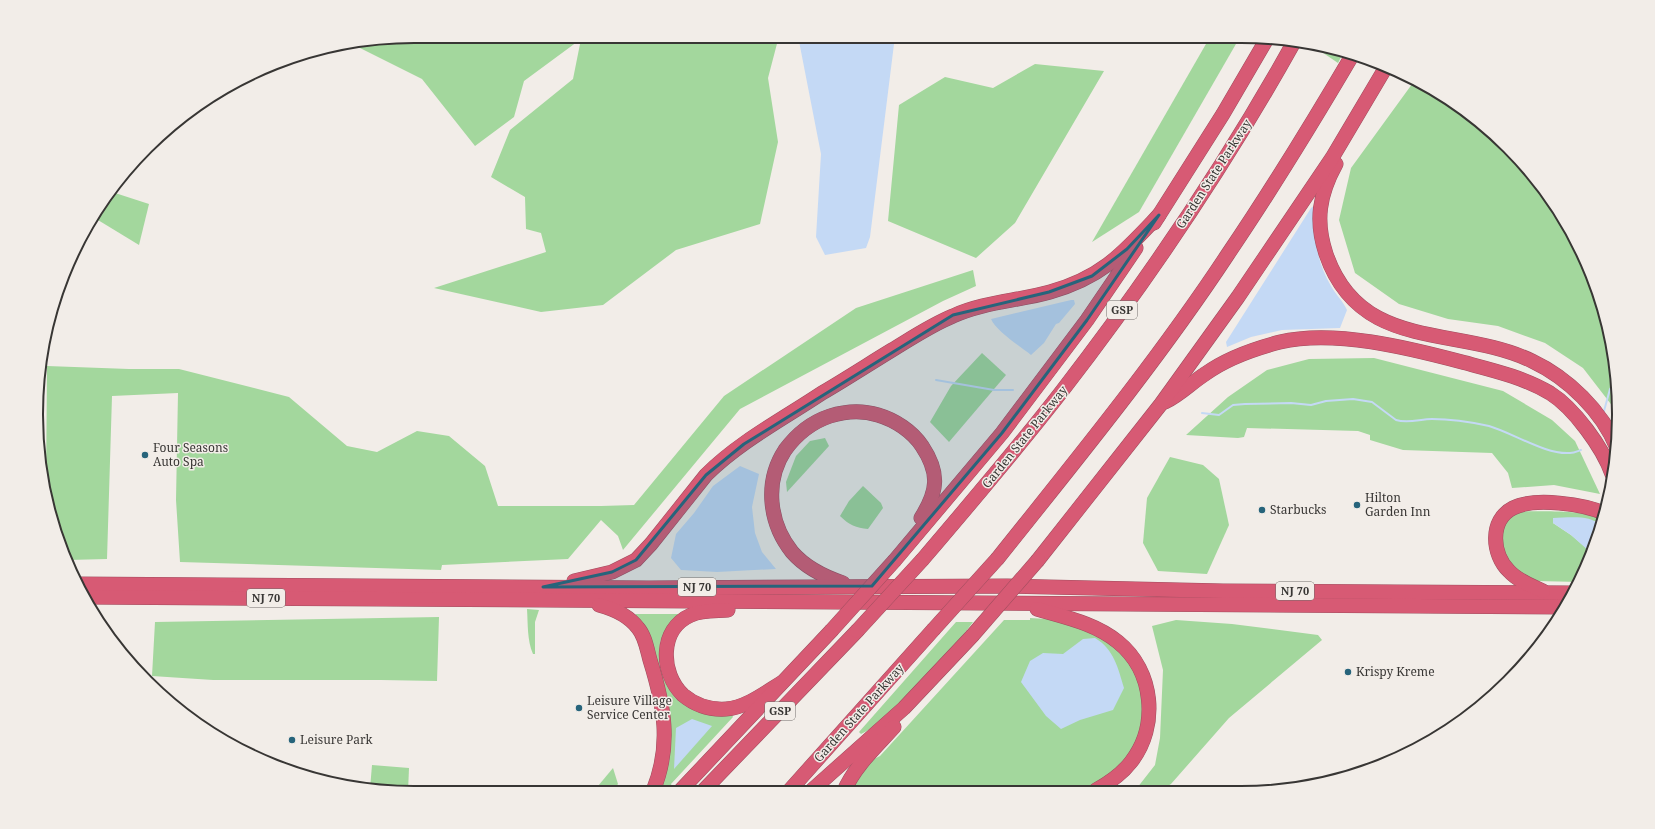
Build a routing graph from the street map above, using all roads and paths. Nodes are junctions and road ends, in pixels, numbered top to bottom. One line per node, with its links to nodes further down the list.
1 (1264, 44): 6 (highway)
2 (1291, 46): 26 (highway, Garden State Parkway / GSP, bridge)
3 (1350, 60): 27 (highway, Garden State Parkway, bridge)
4 (1384, 71): 5 (highway)
5 (1374, 88): 7 (highway); 8 (highway)
6 (1159, 215): 11 (highway); 14 (highway)
7 (1161, 404): 9 (highway); 22 (highway, bridge)
8 (1611, 437)
9 (1608, 466)
10 (1599, 511): 15 (highway)
11 (911, 540): 13 (highway); 23 (highway, bridge)
12 (84, 584): 14 (highway, NJ 70)
13 (851, 586): 14 (highway, NJ 70); 15 (highway, NJ 70)
14 (543, 587)
15 (1547, 593): 16 (highway, NJ 70)
16 (1566, 593)
17 (91, 597): 18 (highway, NJ 70)
18 (580, 601): 19 (highway, NJ 70); 24 (highway)
19 (751, 602): 20 (highway, NJ 70); 23 (highway)
20 (1019, 605): 21 (highway, NJ 70); 30 (highway)
21 (1557, 608)
22 (943, 668): 28 (highway); 29 (highway)
23 (781, 684): 25 (highway)
24 (656, 786)
25 (685, 786)
26 (708, 786)
27 (793, 786)
28 (818, 786)
29 (846, 786)
30 (1102, 786)

